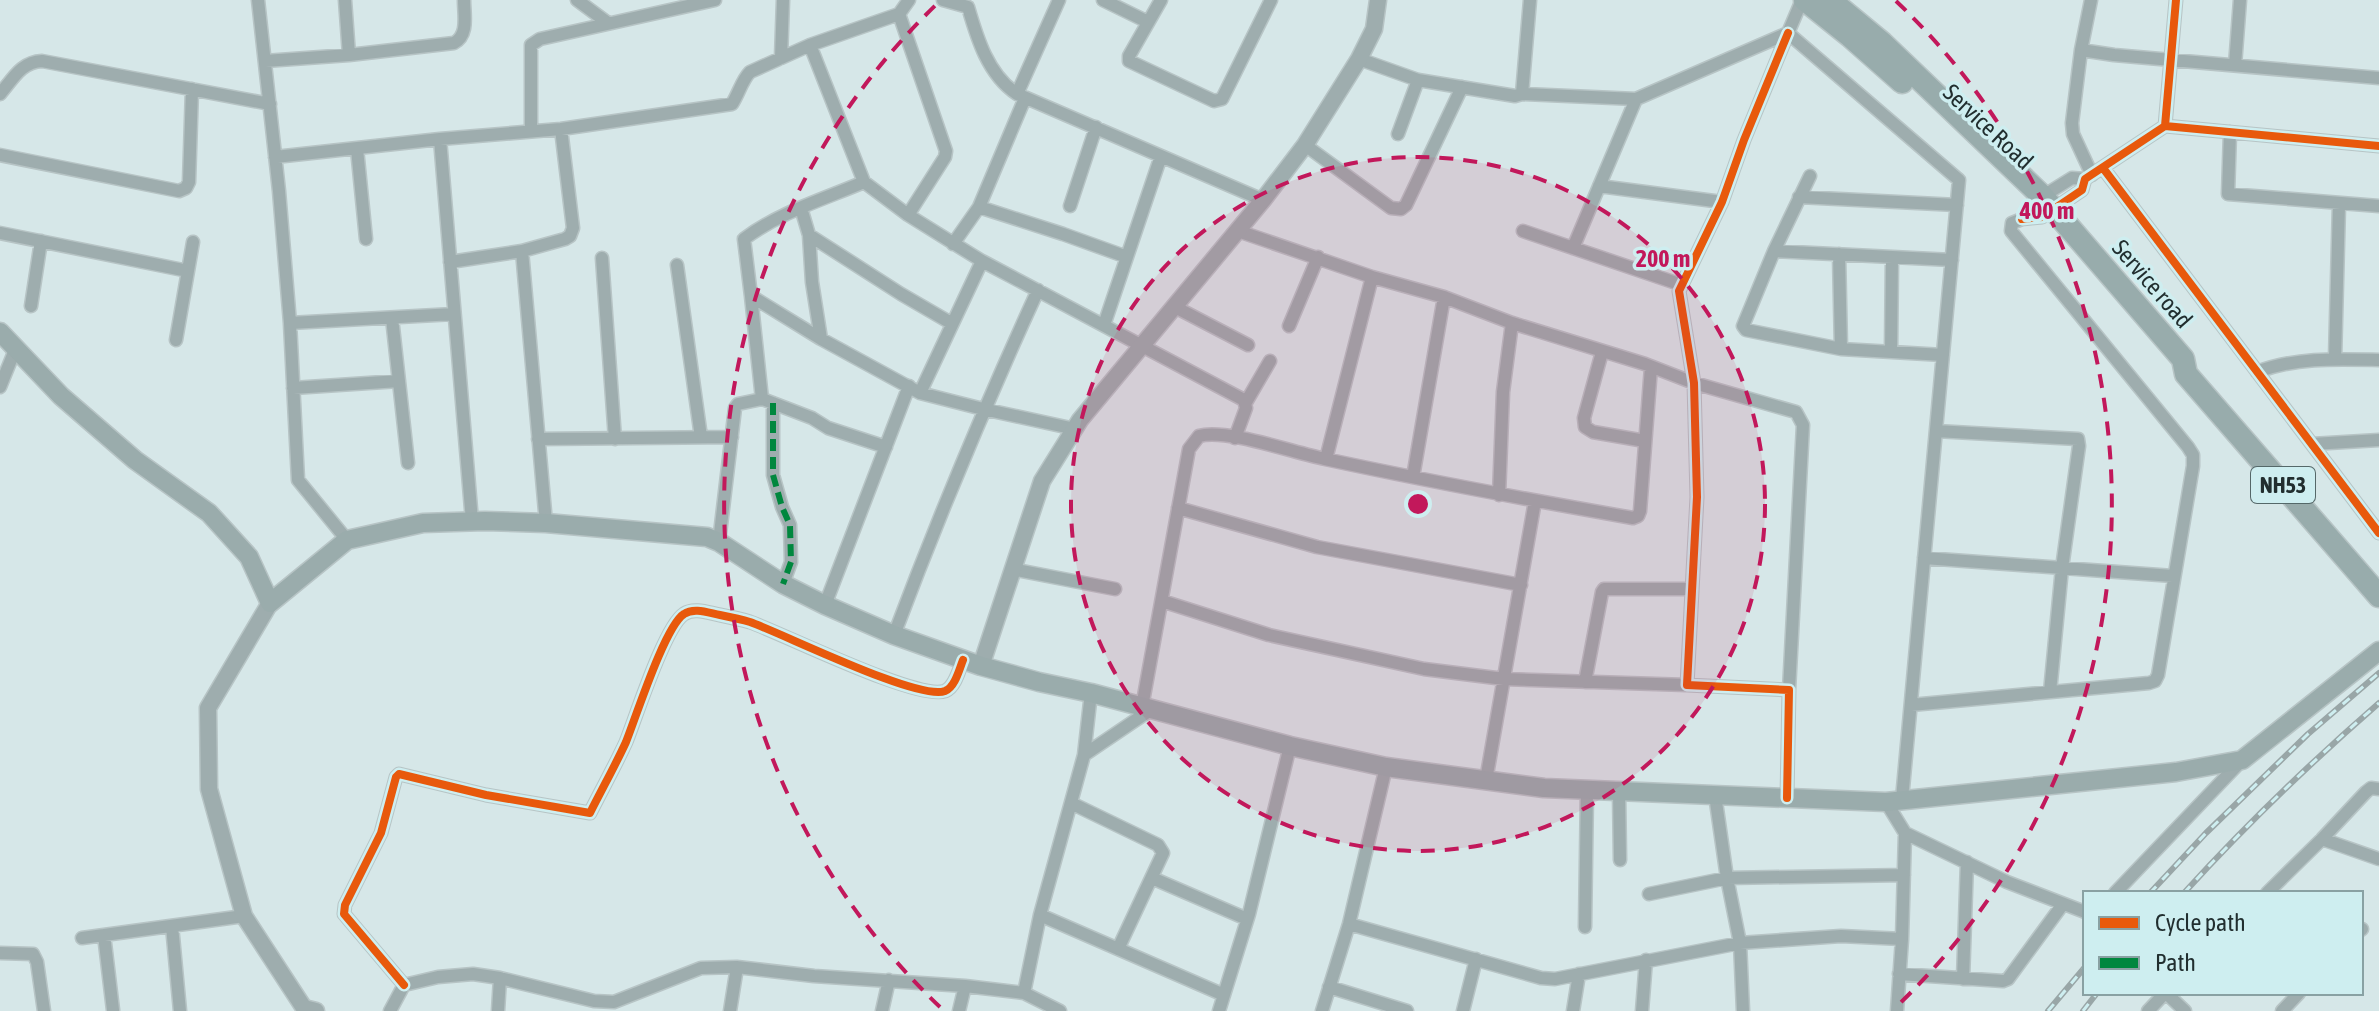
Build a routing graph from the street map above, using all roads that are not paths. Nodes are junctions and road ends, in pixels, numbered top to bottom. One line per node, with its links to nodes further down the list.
1 (258, 0): 31 (street)
2 (345, 0): 27 (street)
3 (464, 0): 27 (street)
4 (577, 0): 23 (street)
5 (715, 0): 23 (street)
6 (783, 0): 28 (street)
7 (909, 0): 21 (street)
8 (943, 0): 20 (street)
9 (1059, 0): 39 (street)
10 (1103, 0): 22 (street)
11 (1161, 0): 22 (street)
12 (1271, 0): 22 (street)
13 (1378, 0): 29 (street)
14 (1530, 0): 38 (street)
15 (1804, 0): 24 (street); 68 (highway, Service Road)
16 (1830, 0): 68 (highway, Service road)
17 (2176, 0): 30 (street)
18 (2240, 0): 32 (street)
19 (2090, 1): 26 (street)
20 (970, 4): 39 (street)
21 (899, 14): 25 (street); 69 (street)
22 (1148, 22)
23 (608, 23): 45 (street)
24 (1788, 33): 40 (street); 61 (street); 63 (street)
25 (810, 45): 28 (street); 57 (street)
26 (2081, 50): 30 (street); 55 (street)
27 (349, 55): 31 (street)
28 (781, 58): 44 (street)
29 (1359, 59): 34 (street); 49 (street)
30 (2171, 59): 32 (street); 42 (street)
31 (265, 61): 41 (street)
32 (2235, 65): 33 (street)
33 (2379, 78)
34 (1418, 80): 35 (street); 47 (street)
35 (1462, 87): 38 (street); 49 (street)
36 (192, 89): 37 (street); 41 (street); 52 (street)
37 (0, 94)
38 (1522, 94): 40 (street)
39 (1021, 96): 43 (street); 66 (street)
40 (1636, 99): 58 (street)
41 (270, 104): 54 (street)
42 (2165, 126): 46 (street); 55 (street)
43 (1096, 127): 53 (street); 64 (street)
44 (561, 129): 45 (street); 79 (street)
45 (531, 131): 48 (street)
46 (2230, 132): 50 (street); 62 (street)
47 (1398, 134)
48 (440, 139): 51 (street); 88 (street)
49 (1305, 145): 60 (street)
50 (2379, 146)
51 (357, 149): 54 (street); 74 (street)
52 (0, 155)
53 (1161, 156): 60 (street); 82 (street)
54 (275, 157): 100 (street)
55 (2093, 174): 68 (street); 119 (street)
56 (1810, 176): 59 (street)
57 (864, 182): 67 (street); 69 (street)
58 (1599, 186): 61 (street); 78 (street)
59 (1799, 197): 63 (street); 80 (street)
60 (1263, 200): 70 (street)
61 (1722, 202): 92 (street)
62 (2339, 204): 65 (street); 115 (street)
63 (1957, 205): 86 (street)
64 (1070, 206)
65 (2379, 206)
66 (979, 207): 77 (street); 82 (street)
67 (801, 208): 73 (street); 94 (street)
68 (2038, 209): 153 (street); 158 (highway, Service road / NH53)
69 (908, 215): 77 (street)
70 (1238, 231): 83 (street); 97 (street)
71 (1523, 231): 78 (street)
72 (0, 233): 75 (street)
73 (809, 235): 101 (street); 106 (street)
74 (366, 239)
75 (41, 241): 90 (street); 96 (street)
76 (193, 242): 90 (street)
77 (953, 244): 87 (street)
78 (1573, 248): 92 (street)
79 (522, 251): 88 (street); 133 (street)
80 (1774, 251): 81 (street); 110 (street)
81 (1839, 254): 84 (street); 110 (street)
82 (1127, 257): 103 (street)
83 (1318, 257): 91 (street); 104 (street)
84 (1892, 257): 86 (street); 113 (street)
85 (602, 258): 134 (street)
86 (1952, 260): 114 (street)
87 (982, 261): 93 (street); 101 (street)
88 (450, 262): 98 (street)
89 (677, 265): 130 (street)
90 (188, 271): 107 (street)
91 (1372, 277): 95 (street); 139 (street)
92 (1682, 285): 121 (street)
93 (1038, 290): 103 (street); 127 (street)
94 (751, 296): 106 (street); 125 (street)
95 (1444, 297): 102 (street); 141 (street)
96 (31, 306)
97 (1175, 307): 108 (street); 109 (street)
98 (454, 314): 99 (street); 145 (street)
99 (392, 318): 100 (street); 120 (street)
100 (290, 323): 123 (street)
101 (951, 323): 124 (street)
102 (1512, 323): 112 (street); 142 (street)
103 (1104, 325): 109 (street)
104 (1289, 326)
105 (0, 332): 111 (main road)
106 (821, 339): 124 (street)
107 (176, 340)
108 (1248, 345)
109 (1142, 346): 126 (street); 128 (street)
110 (1841, 349): 113 (street)
111 (15, 350): 122 (street); 160 (main road)
112 (1602, 352): 118 (street); 136 (street)
113 (1891, 352): 114 (street)
114 (1943, 355): 129 (street)
115 (2335, 359): 116 (street); 119 (street)
116 (2379, 360)
117 (1270, 361): 126 (street)
118 (1651, 367): 121 (street); 136 (street)
119 (2257, 372): 137 (street)
120 (399, 381): 123 (street); 140 (street)
121 (1694, 383): 157 (street); 168 (street)
122 (0, 387)
123 (293, 388): 148 (street)
124 (915, 390): 127 (street); 138 (street)
125 (767, 401): 131 (street); 138 (street); 154 (street)
126 (1245, 404): 132 (street)
127 (983, 409): 128 (street); 162 (street)
128 (1075, 429): 152 (street)
129 (1936, 431): 150 (street); 151 (street)
130 (701, 437): 131 (street); 134 (street)
131 (732, 437): 149 (street)
132 (1235, 438): 139 (street); 144 (street)
133 (538, 439): 134 (street); 146 (street)
134 (615, 439)
135 (2379, 440): 137 (street)
136 (1645, 441): 143 (street)
137 (2312, 444): 147 (street)
138 (886, 447): 161 (street)
139 (1326, 459): 141 (street)
140 (408, 463)
141 (1413, 477): 142 (street)
142 (1499, 495): 143 (street)
143 (1535, 501): 155 (street)
144 (1178, 508): 155 (street); 159 (street)
145 (472, 521): 146 (main road); 148 (main road)
146 (546, 523): 149 (main road)
147 (2379, 533)
148 (347, 540): 160 (main road)
149 (719, 542): 154 (main road)
150 (1924, 558): 151 (street); 171 (street)
151 (2062, 568): 153 (street); 169 (street)
152 (1012, 569): 156 (street); 164 (street)
153 (2173, 576): 169 (street)
154 (783, 584): 161 (main road)
155 (1521, 585): 165 (street)
156 (1115, 589)
157 (1692, 589): 166 (street); 167 (street)
158 (2379, 596)
159 (1162, 601): 165 (street); 172 (street)
160 (270, 603): 199 (street)
161 (825, 605): 162 (main road)
162 (894, 635): 164 (main road)
163 (2379, 651): 175 (main road)
164 (972, 663): 170 (main road); 218 (street)
165 (1504, 679): 166 (street); 177 (street)
166 (1585, 682): 167 (street)
167 (1687, 685): 168 (street)
168 (1789, 690): 182 (street)
169 (2050, 692): 171 (street)
170 (1091, 693): 172 (main road); 174 (street)
171 (1911, 705): 183 (street)
172 (1147, 708): 173 (main road); 174 (street)
173 (1290, 746): 176 (main road); 200 (street)
174 (1084, 755): 184 (street)
175 (2242, 760): 183 (main road); 193 (street)
176 (1386, 767): 177 (main road); 201 (street)
177 (1486, 780): 178 (main road)
178 (1587, 789): 180 (main road); 203 (street)
179 (2379, 789): 186 (street)
180 (1619, 791): 181 (main road); 188 (street)
181 (1715, 795): 182 (main road); 192 (street)
182 (1787, 798): 183 (main road)
183 (1894, 800): 185 (street)
184 (1071, 803): 191 (street); 198 (street)
185 (1905, 833): 189 (street); 190 (street)
186 (2322, 839): 187 (street); 194 (street)
187 (2379, 859)
188 (1620, 860)
189 (1967, 862): 196 (street); 216 (street)
190 (1904, 875): 192 (street); 206 (street)
191 (1152, 878): 200 (street); 208 (street)
192 (1727, 878): 195 (street); 207 (street)
193 (2117, 891)
194 (2269, 891)
195 (1649, 894)
196 (2063, 904): 197 (street); 216 (street)
197 (2083, 911)
198 (1040, 915): 208 (street); 221 (street)
199 (244, 916): 202 (street); 229 (street)
200 (1247, 919): 222 (street)
201 (1349, 924): 210 (street); 220 (street)
202 (172, 926): 204 (street); 228 (street)
203 (1585, 927)
204 (104, 935): 205 (street); 225 (street)
205 (82, 938)
206 (1902, 939): 207 (street); 214 (street)
207 (1740, 943): 211 (street); 241 (street)
208 (1118, 949): 222 (street)
209 (0, 953): 227 (street)
210 (1476, 959): 213 (street); 238 (street)
211 (1646, 960): 213 (street); 240 (street)
212 (737, 967): 215 (street); 217 (street); 232 (street)
213 (1579, 974): 239 (street)
214 (1899, 974): 216 (street); 242 (street)
215 (500, 978): 218 (street); 231 (street)
216 (1963, 979)
217 (889, 980): 219 (street); 233 (street)
218 (404, 985): 230 (street)
219 (965, 986): 221 (street); 234 (street)
220 (1329, 987): 226 (street); 237 (street)
221 (1024, 993): 235 (street)
222 (1224, 995): 236 (street)
223 (2164, 995): 243 (street)
224 (2168, 995): 244 (street)
225 (113, 1010)
226 (1400, 1010)
227 (44, 1011)
228 (180, 1011)
229 (316, 1011)
230 (390, 1011)
231 (498, 1011)
232 (730, 1011)
233 (882, 1011)
234 (959, 1011)
235 (1060, 1011)
236 (1219, 1011)
237 (1322, 1011)
238 (1463, 1011)
239 (1573, 1011)
240 (1642, 1011)
241 (1743, 1011)
242 (1897, 1011)
243 (2148, 1011)
244 (2185, 1011)

